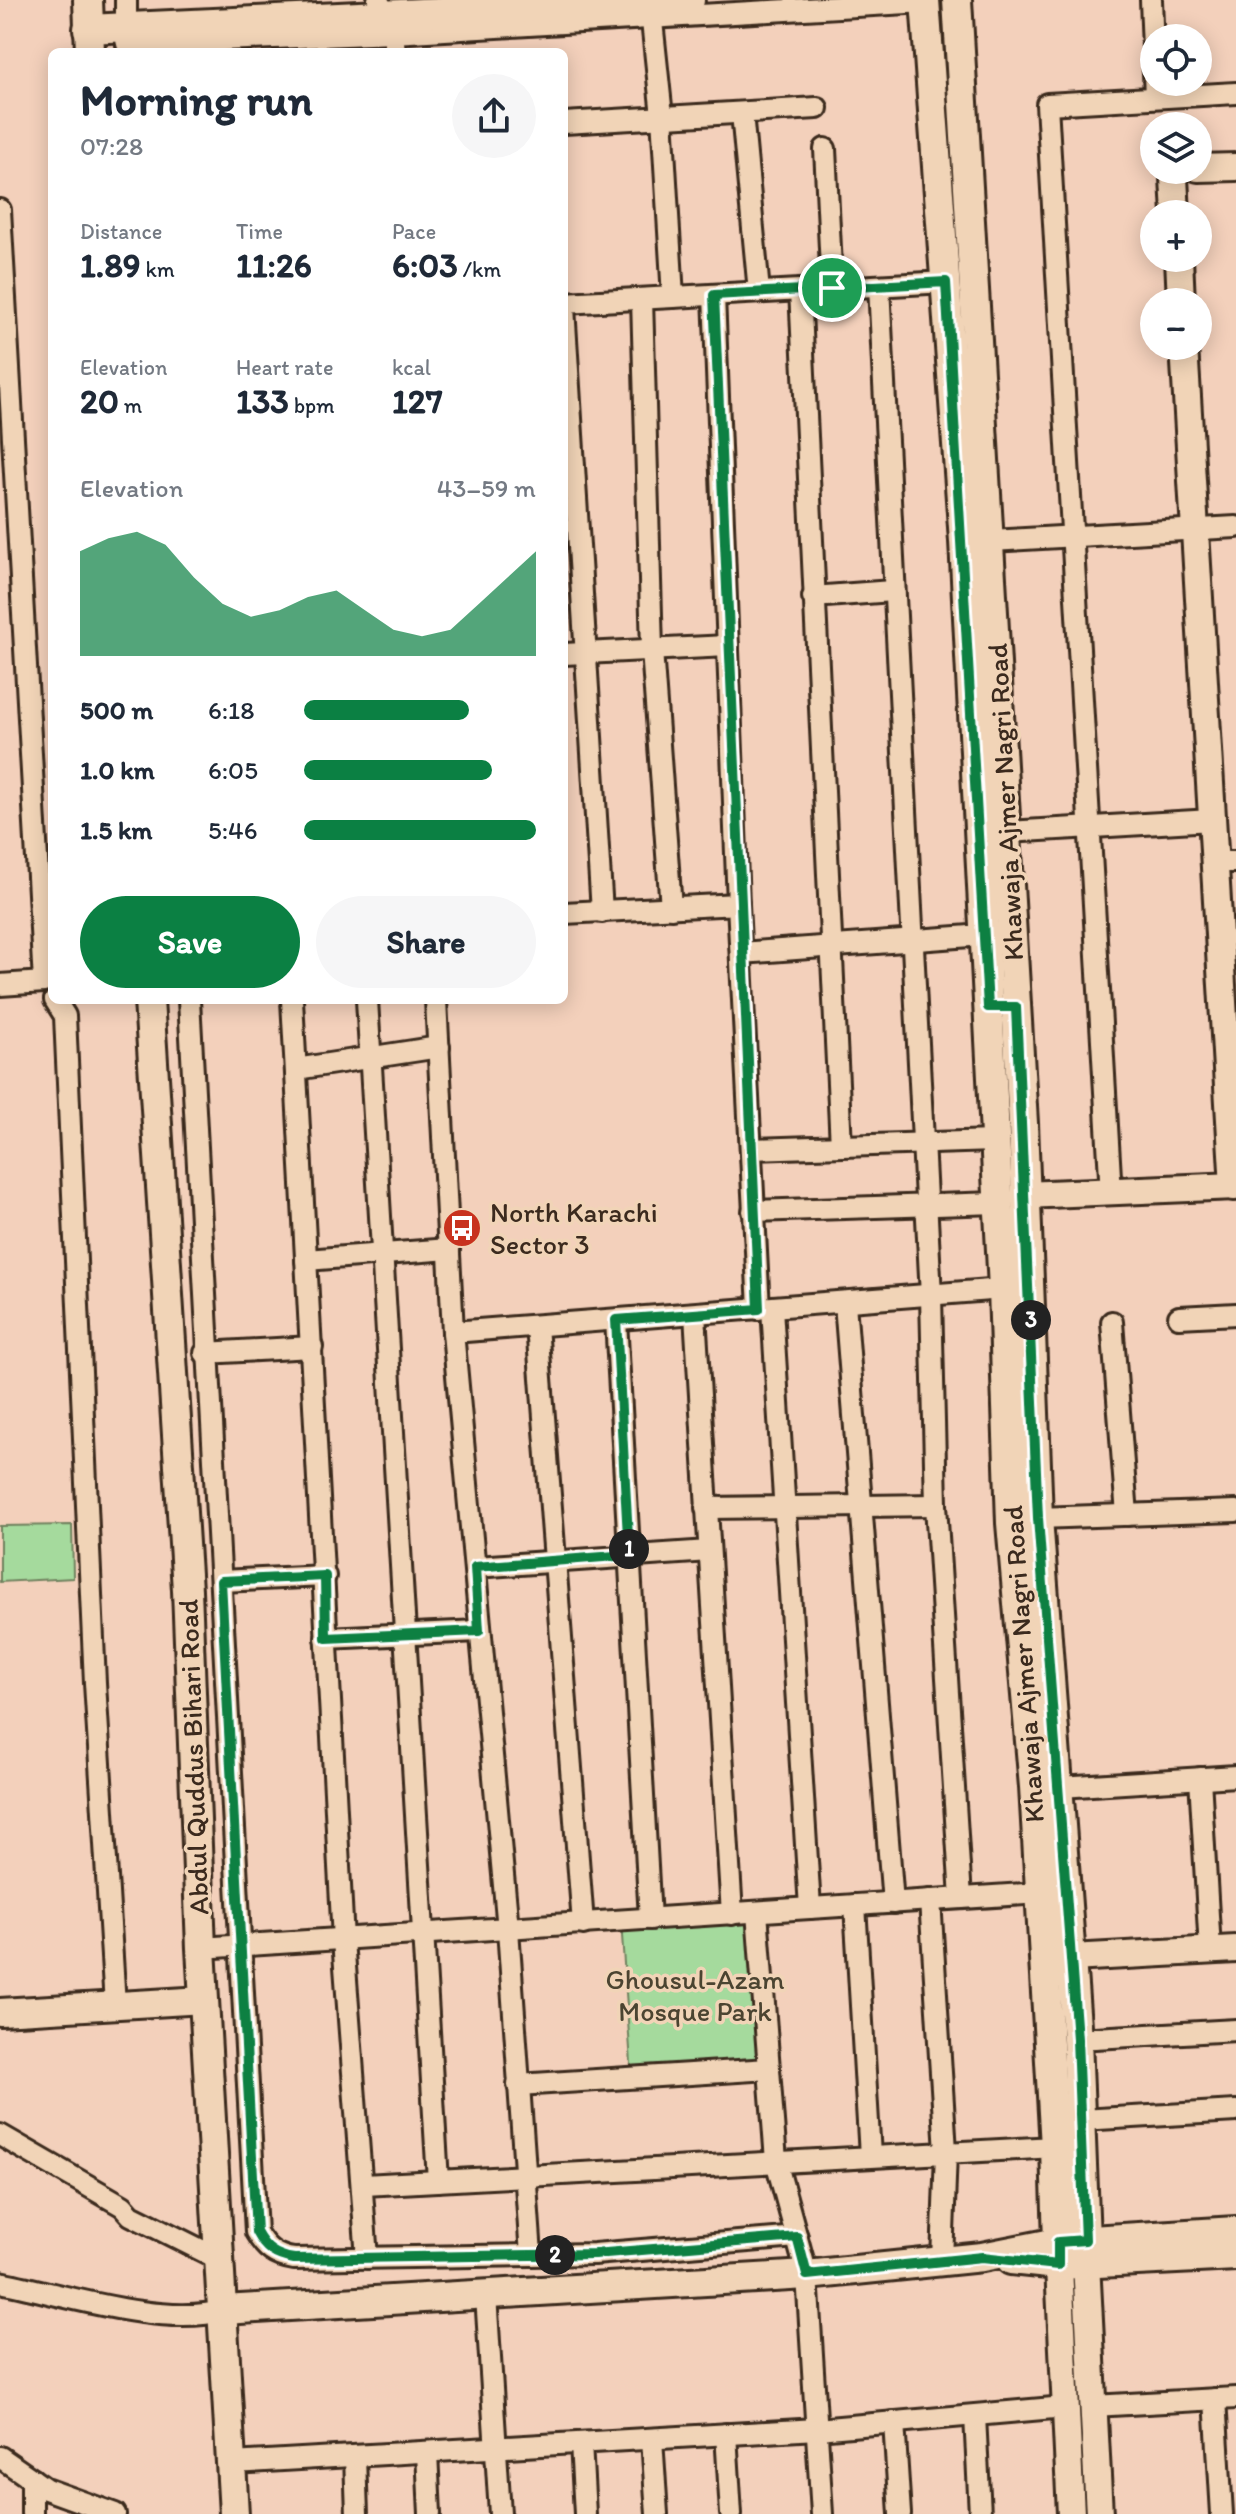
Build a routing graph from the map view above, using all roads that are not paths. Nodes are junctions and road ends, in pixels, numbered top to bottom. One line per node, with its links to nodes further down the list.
1 (88, 0): 10 (main road)
2 (690, 0): 6 (main road)
3 (957, 0): 35 (main road, Khawaja Ajmer Nagri Road)
4 (1151, 0): 12 (street)
5 (925, 1): 6 (street); 21 (main road, Khawaja Ajmer Nagri Road)
6 (650, 9): 7 (main road); 15 (street)
7 (388, 26): 9 (main road)
8 (126, 31): 9 (main road); 10 (main road)
9 (241, 38)
10 (89, 41)
11 (1236, 93): 12 (street)
12 (1155, 97): 34 (street)
13 (817, 108): 14 (street)
14 (742, 113): 15 (street); 25 (street)
15 (662, 116): 16 (street); 27 (street)
16 (568, 123)
17 (825, 149): 23 (street)
18 (1236, 167): 19 (street)
19 (1212, 168)
20 (0, 210): 50 (street)
21 (946, 282): 22 (street); 49 (main road, Khawaja Ajmer Nagri Road)
22 (879, 286): 23 (street); 36 (street)
23 (832, 288): 24 (street)
24 (800, 290): 25 (street); 37 (street)
25 (759, 292): 26 (street)
26 (714, 295): 27 (street); 38 (street)
27 (673, 297): 28 (street)
28 (642, 299): 29 (street); 39 (street)
29 (568, 305)
30 (1185, 360): 33 (street)
31 (568, 444): 40 (street)
32 (1236, 527): 33 (street)
33 (1195, 529): 34 (street); 41 (street)
34 (1072, 536): 35 (street); 42 (street)
35 (991, 541): 43 (main road, Khawaja Ajmer Nagri Road)
36 (892, 591): 37 (street); 51 (street)
37 (813, 597): 52 (street)
38 (728, 646): 39 (street); 45 (street)
39 (652, 650): 40 (street); 46 (street)
40 (574, 653): 47 (street)
41 (1212, 820): 42 (street); 44 (street)
42 (1089, 829): 43 (street); 71 (street)
43 (1007, 832): 62 (main road, Khawaja Ajmer Nagri Road)
44 (1225, 862): 70 (street)
45 (738, 904): 46 (street); 53 (street)
46 (671, 908): 47 (street)
47 (602, 912): 48 (street)
48 (568, 913)
49 (984, 935): 51 (street); 62 (main road, Khawaja Ajmer Nagri Road)
50 (47, 939)
51 (912, 941): 52 (street); 67 (street)
52 (831, 947): 53 (street); 68 (street)
53 (741, 953): 69 (street)
54 (0, 985): 55 (street)
55 (48, 993)
56 (57, 1004): 129 (street)
57 (149, 1004): 125 (main road, Abdul Quddus Bihari Road)
58 (189, 1004): 91 (street)
59 (292, 1004): 65 (street)
60 (367, 1004): 64 (street)
61 (436, 1004): 63 (street)
62 (1002, 1007): 66 (main road, Khawaja Ajmer Nagri Road); 72 (main road, Khawaja Ajmer Nagri Road)
63 (439, 1047): 64 (street); 75 (street)
64 (370, 1059): 65 (street); 76 (street)
65 (296, 1069): 77 (street)
66 (993, 1141): 67 (street); 72 (main road, Khawaja Ajmer Nagri Road)
67 (923, 1143): 68 (street); 73 (street)
68 (841, 1146): 69 (street)
69 (751, 1149): 74 (street)
70 (1235, 1186): 71 (street)
71 (1111, 1194): 72 (street)
72 (1010, 1199): 73 (street); 78 (main road, Khawaja Ajmer Nagri Road); 90 (main road, Khawaja Ajmer Nagri Road)
73 (926, 1205): 74 (street); 79 (street)
74 (753, 1211): 81 (street)
75 (449, 1249): 76 (street); 88 (street)
76 (382, 1255): 77 (street); 106 (street)
77 (306, 1260): 89 (street)
78 (1003, 1289): 79 (street); 90 (main road, Khawaja Ajmer Nagri Road)
79 (931, 1296): 80 (street); 92 (street)
80 (845, 1303): 81 (street); 93 (street)
81 (766, 1309): 82 (street); 94 (street)
82 (695, 1314): 85 (street); 95 (street)
83 (1236, 1314): 84 (street)
84 (1179, 1317)
85 (616, 1320): 87 (street); 100 (street)
86 (1112, 1322): 97 (street)
87 (537, 1326): 88 (street); 101 (street)
88 (453, 1332): 102 (street)
89 (312, 1347): 91 (street); 103 (street)
90 (1019, 1351): 98 (main road, Khawaja Ajmer Nagri Road); 111 (main road, Khawaja Ajmer Nagri Road)
91 (205, 1353): 104 (street)
92 (936, 1505): 93 (street); 112 (street)
93 (861, 1506): 94 (street); 114 (street)
94 (784, 1507): 95 (street); 116 (street)
95 (706, 1508): 99 (street)
96 (1236, 1511): 97 (street)
97 (1127, 1515): 98 (street)
98 (1038, 1518): 110 (main road, Khawaja Ajmer Nagri Road)
99 (709, 1551): 100 (street); 118 (street)
100 (629, 1555): 101 (street); 119 (street)
101 (555, 1560): 102 (street); 120 (street)
102 (475, 1567): 105 (street)
103 (325, 1576): 104 (street); 107 (street)
104 (221, 1581): 124 (street)
105 (479, 1631): 106 (street); 121 (street)
106 (402, 1634): 107 (street); 122 (street)
107 (326, 1638): 123 (street)
108 (1236, 1776): 109 (street)
109 (1200, 1778): 110 (street); 126 (street)
110 (1060, 1787): 127 (main road, Khawaja Ajmer Nagri Road)
111 (1040, 1893): 112 (street); 138 (main road, Khawaja Ajmer Nagri Road)
112 (961, 1898): 113 (street)
113 (930, 1900): 114 (street); 139 (street)
114 (893, 1903): 115 (street)
115 (855, 1905): 116 (street); 140 (street)
116 (810, 1908): 117 (street)
117 (757, 1912): 118 (street); 133 (street)
118 (732, 1914): 119 (street)
119 (650, 1919): 120 (street)
120 (583, 1924): 121 (street)
121 (508, 1929): 122 (street); 134 (street)
122 (421, 1935): 123 (street); 143 (street)
123 (343, 1940): 124 (street); 144 (street)
124 (241, 1946): 125 (street); 150 (street)
125 (201, 1948): 128 (main road, Abdul Quddus Bihari Road)
126 (1223, 1949): 127 (street)
127 (1071, 1958): 132 (main road, Khawaja Ajmer Nagri Road)
128 (204, 2000): 129 (street); 151 (main road, Abdul Quddus Bihari Road)
129 (115, 2005): 130 (street)
130 (0, 2012)
131 (1236, 2030): 132 (street)
132 (1077, 2039): 136 (main road, Khawaja Ajmer Nagri Road)
133 (769, 2069): 134 (street); 141 (street)
134 (518, 2085): 142 (street)
135 (1236, 2111): 136 (street)
136 (1081, 2120): 147 (main road, Khawaja Ajmer Nagri Road)
137 (0, 2135): 151 (street)
138 (1055, 2147): 139 (street); 147 (main road, Khawaja Ajmer Nagri Road)
139 (946, 2151): 140 (street); 152 (street)
140 (870, 2156): 141 (street)
141 (776, 2161): 142 (street); 146 (street)
142 (524, 2176): 143 (street); 148 (street)
143 (438, 2181): 144 (street)
144 (364, 2185): 150 (street)
145 (1236, 2231): 147 (main road)
146 (797, 2237): 148 (street); 153 (street)
147 (1072, 2253): 149 (main road); 152 (main road); 158 (street, Khawaja Ajmer Nagri Road); 159 (street, Khawaja Ajmer Nagri Road)
148 (531, 2255): 150 (street)
149 (1236, 2256)
150 (367, 2258)
151 (221, 2260): 156 (main road, Abdul Quddus Bihari Road)
152 (942, 2261): 153 (main road)
153 (807, 2275): 155 (main road); 162 (street)
154 (0, 2282): 156 (street)
155 (486, 2295): 156 (main road); 166 (street)
156 (224, 2310): 170 (main road, Abdul Quddus Bihari Road)
157 (1226, 2399): 158 (street); 186 (street)
158 (1093, 2406): 185 (street, Khawaja Ajmer Nagri Road)
159 (1065, 2407): 160 (street); 184 (street, Khawaja Ajmer Nagri Road)
160 (975, 2416): 161 (street); 183 (street)
161 (894, 2422): 162 (street); 182 (street)
162 (817, 2429): 163 (street); 181 (street)
163 (726, 2434): 164 (street); 180 (street)
164 (652, 2439): 165 (street); 179 (street)
165 (581, 2443): 166 (street); 178 (street)
166 (497, 2449): 167 (street); 177 (street)
167 (427, 2453): 169 (street); 176 (street)
168 (0, 2457): 171 (street)
169 (355, 2457): 170 (street); 175 (street)
170 (233, 2463): 174 (main road, Abdul Quddus Bihari Road)
171 (32, 2479): 172 (street); 173 (street)
172 (32, 2514)
173 (115, 2514)
174 (234, 2514)
175 (357, 2514)
176 (430, 2514)
177 (500, 2514)
178 (585, 2514)
179 (657, 2514)
180 (731, 2514)
181 (822, 2514)
182 (900, 2514)
183 (980, 2514)
184 (1071, 2514)
185 (1099, 2514)
186 (1222, 2514)

